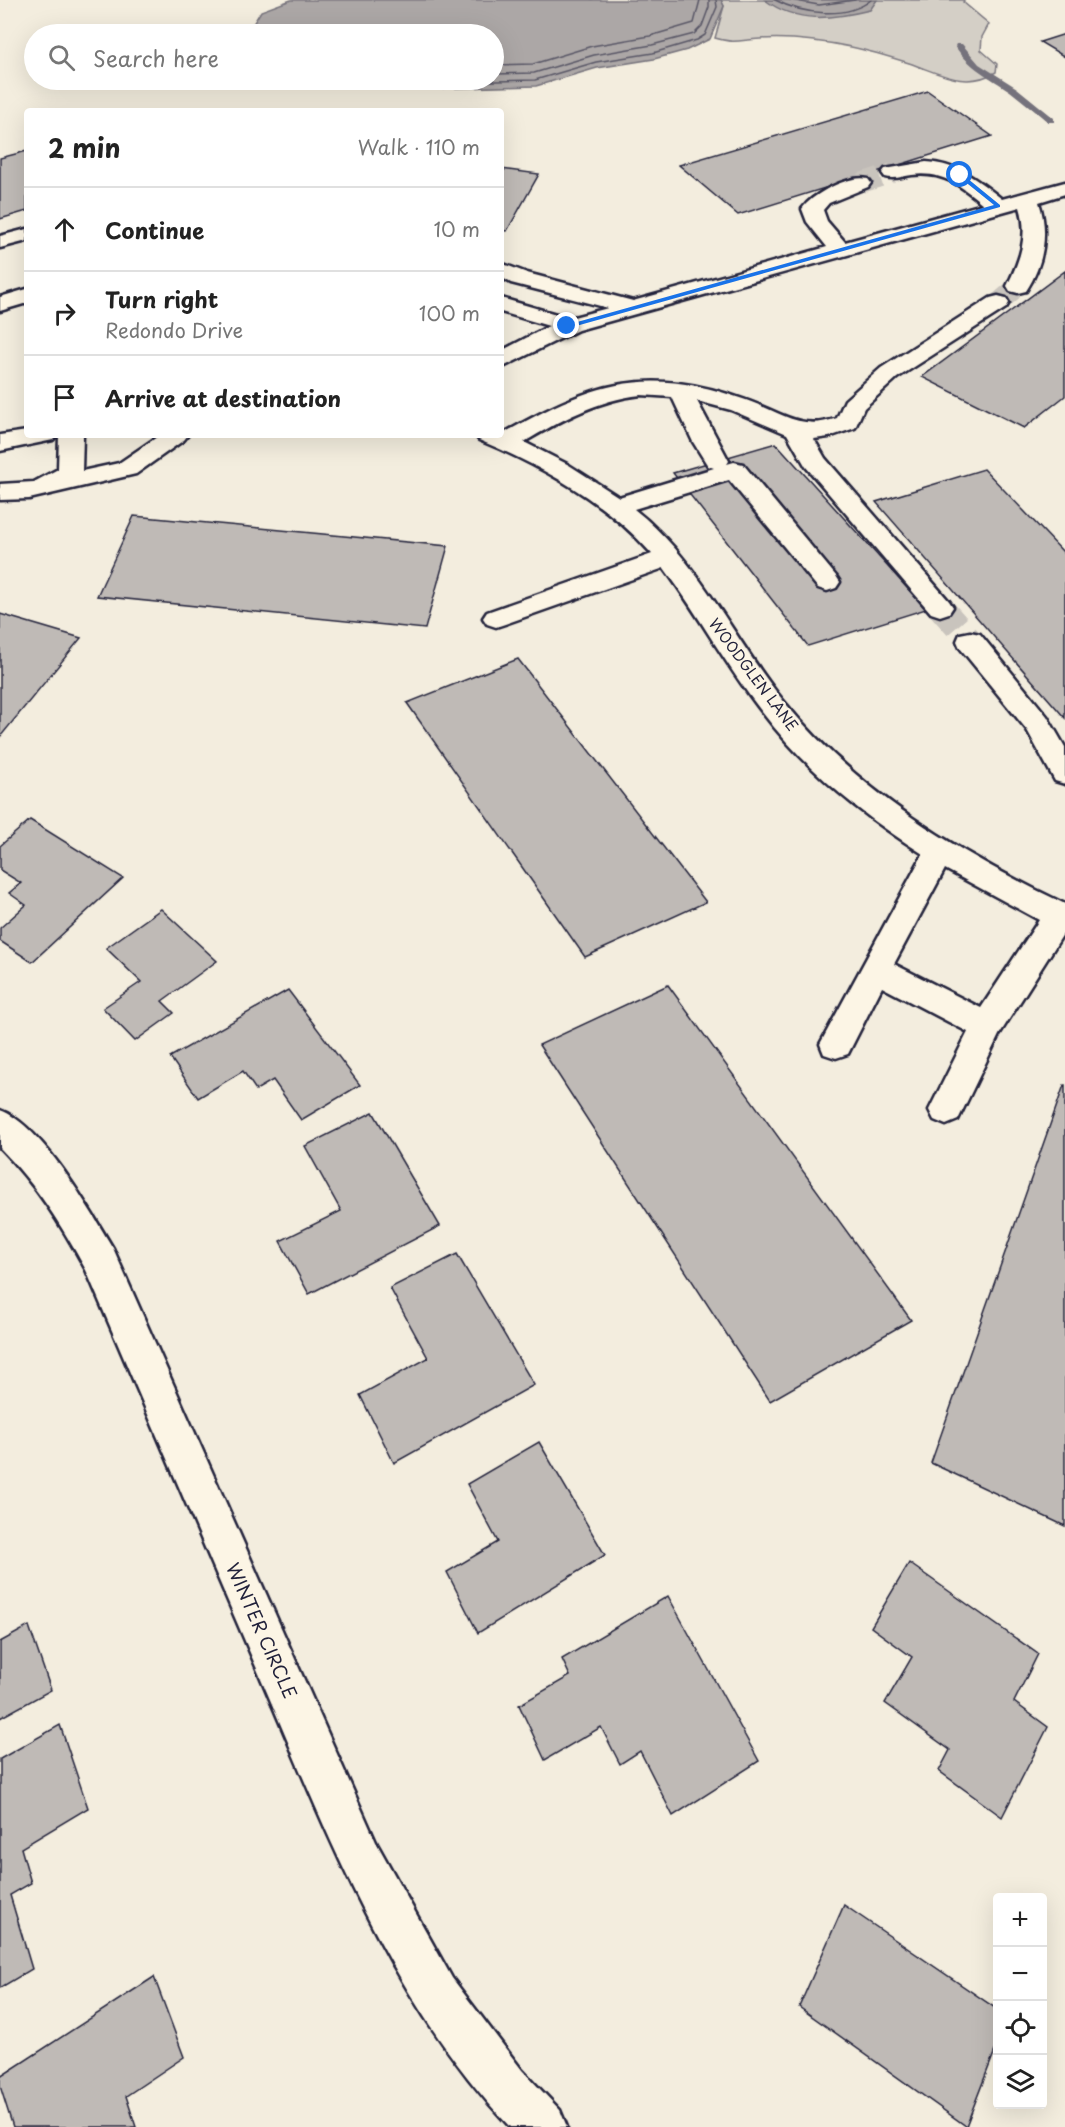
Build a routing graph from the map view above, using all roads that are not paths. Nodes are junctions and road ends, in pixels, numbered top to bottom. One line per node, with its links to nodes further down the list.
1 (892, 173): 5 (street)
2 (861, 183): 8 (street)
3 (1065, 188): 4 (street)
4 (1027, 198): 5 (street); 10 (street)
5 (998, 206): 8 (street)
6 (24, 236): 7 (street)
7 (0, 242)
8 (840, 250): 15 (street)
9 (504, 271): 15 (street)
10 (1018, 286)
11 (24, 297): 13 (street)
12 (999, 303): 19 (street)
13 (0, 304)
14 (504, 306): 16 (street)
15 (634, 308): 16 (street)
16 (570, 325): 17 (street)
17 (504, 359)
18 (681, 392): 19 (street); 20 (street); 26 (street)
19 (797, 430): 32 (street)
20 (504, 436)
21 (28, 438): 25 (street)
22 (71, 438): 27 (street)
23 (172, 438): 27 (street)
24 (497, 439): 29 (street, WOODGLEN LANE)
25 (0, 443)
26 (717, 461)
27 (53, 486): 28 (street)
28 (0, 492)
29 (614, 507): 30 (street, WOODGLEN LANE); 31 (street)
30 (669, 558): 33 (street); 36 (street, WOODGLEN LANE)
31 (827, 582)
32 (940, 607)
33 (496, 618)
34 (970, 641): 35 (street)
35 (1065, 772)
36 (940, 851): 37 (street, WOODGLEN LANE); 38 (street)
37 (1062, 917): 39 (street)
38 (875, 969): 39 (street); 40 (street)
39 (987, 1026): 41 (street)
40 (836, 1044)
41 (946, 1110)
42 (0, 1125): 43 (street, WINTER CIRCLE)
43 (543, 2127)

